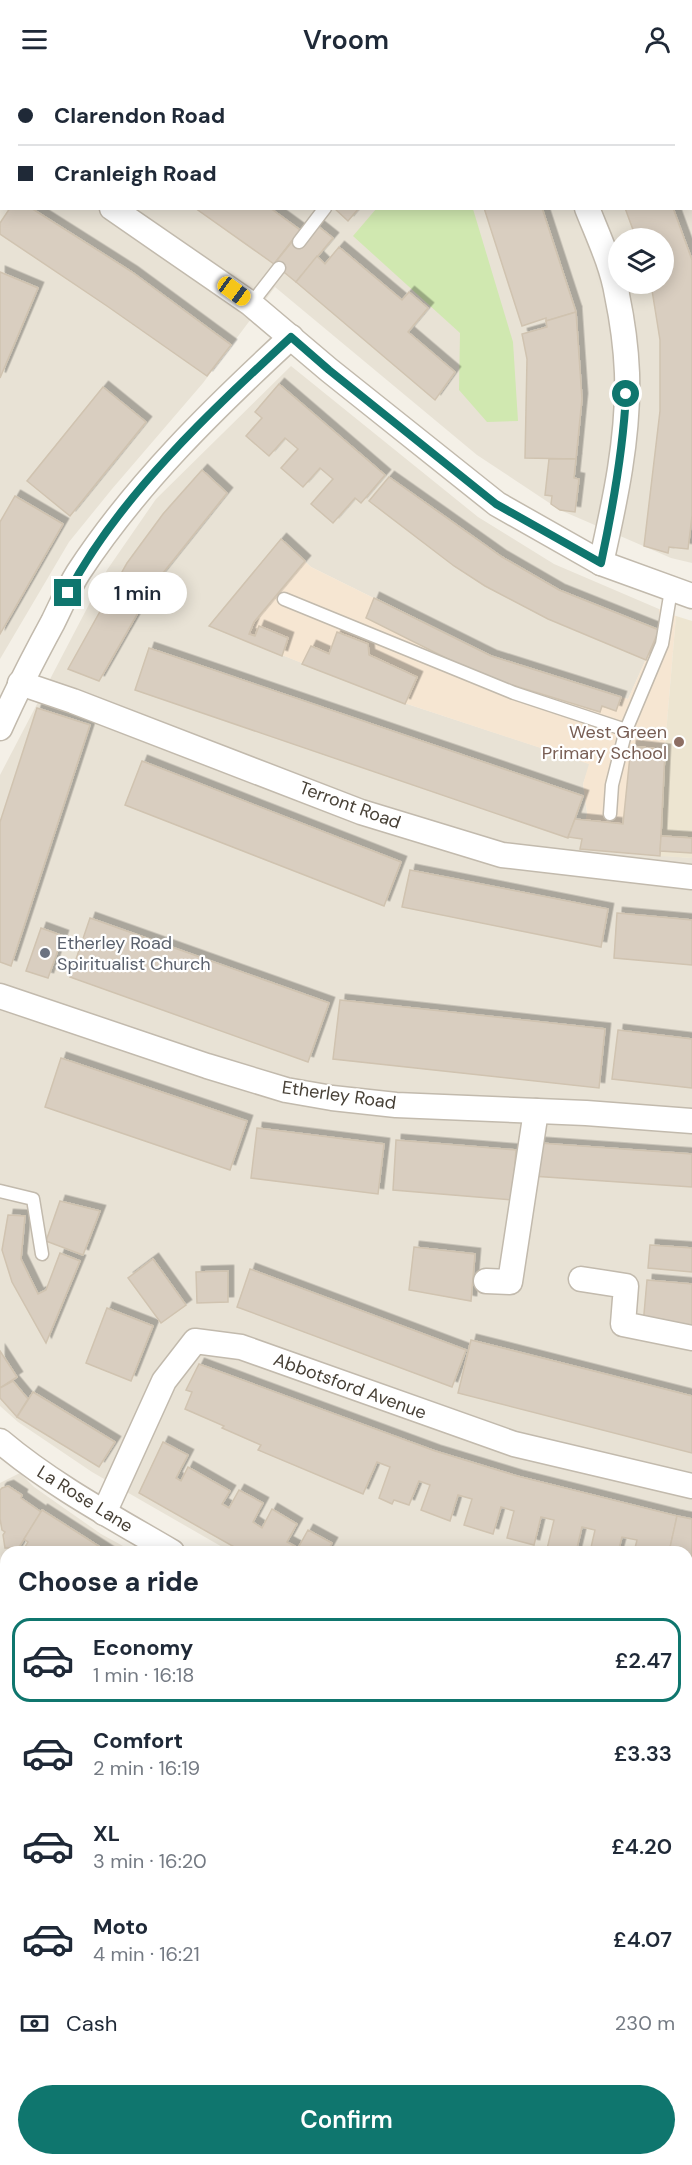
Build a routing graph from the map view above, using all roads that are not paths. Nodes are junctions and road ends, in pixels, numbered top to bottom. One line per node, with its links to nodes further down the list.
1 (115, 210): 6 (street)
2 (323, 210): 4 (lane)
3 (588, 210): 8 (street)
4 (299, 242)
5 (279, 268): 6 (lane)
6 (251, 304): 7 (street)
7 (291, 337): 8 (street); 11 (street)
8 (601, 563): 9 (street)
9 (682, 593): 13 (lane)
10 (284, 599): 13 (lane)
11 (20, 683): 12 (street); 15 (street, Terront Road)
12 (0, 728)
13 (626, 730): 14 (lane)
14 (610, 814)
15 (692, 877)
16 (0, 996): 17 (street, Etherley Road)
17 (536, 1111): 18 (street, Etherley Road); 22 (street)
18 (692, 1121)
19 (0, 1191): 20 (lane)
20 (42, 1254)
21 (581, 1279): 23 (street)
22 (486, 1281)
23 (692, 1338)
24 (0, 1441): 26 (street, La Rose Lane)
25 (692, 1486): 26 (street, Abbotsford Avenue)
26 (104, 1513): 27 (street, La Rose Lane)
27 (162, 1546)

